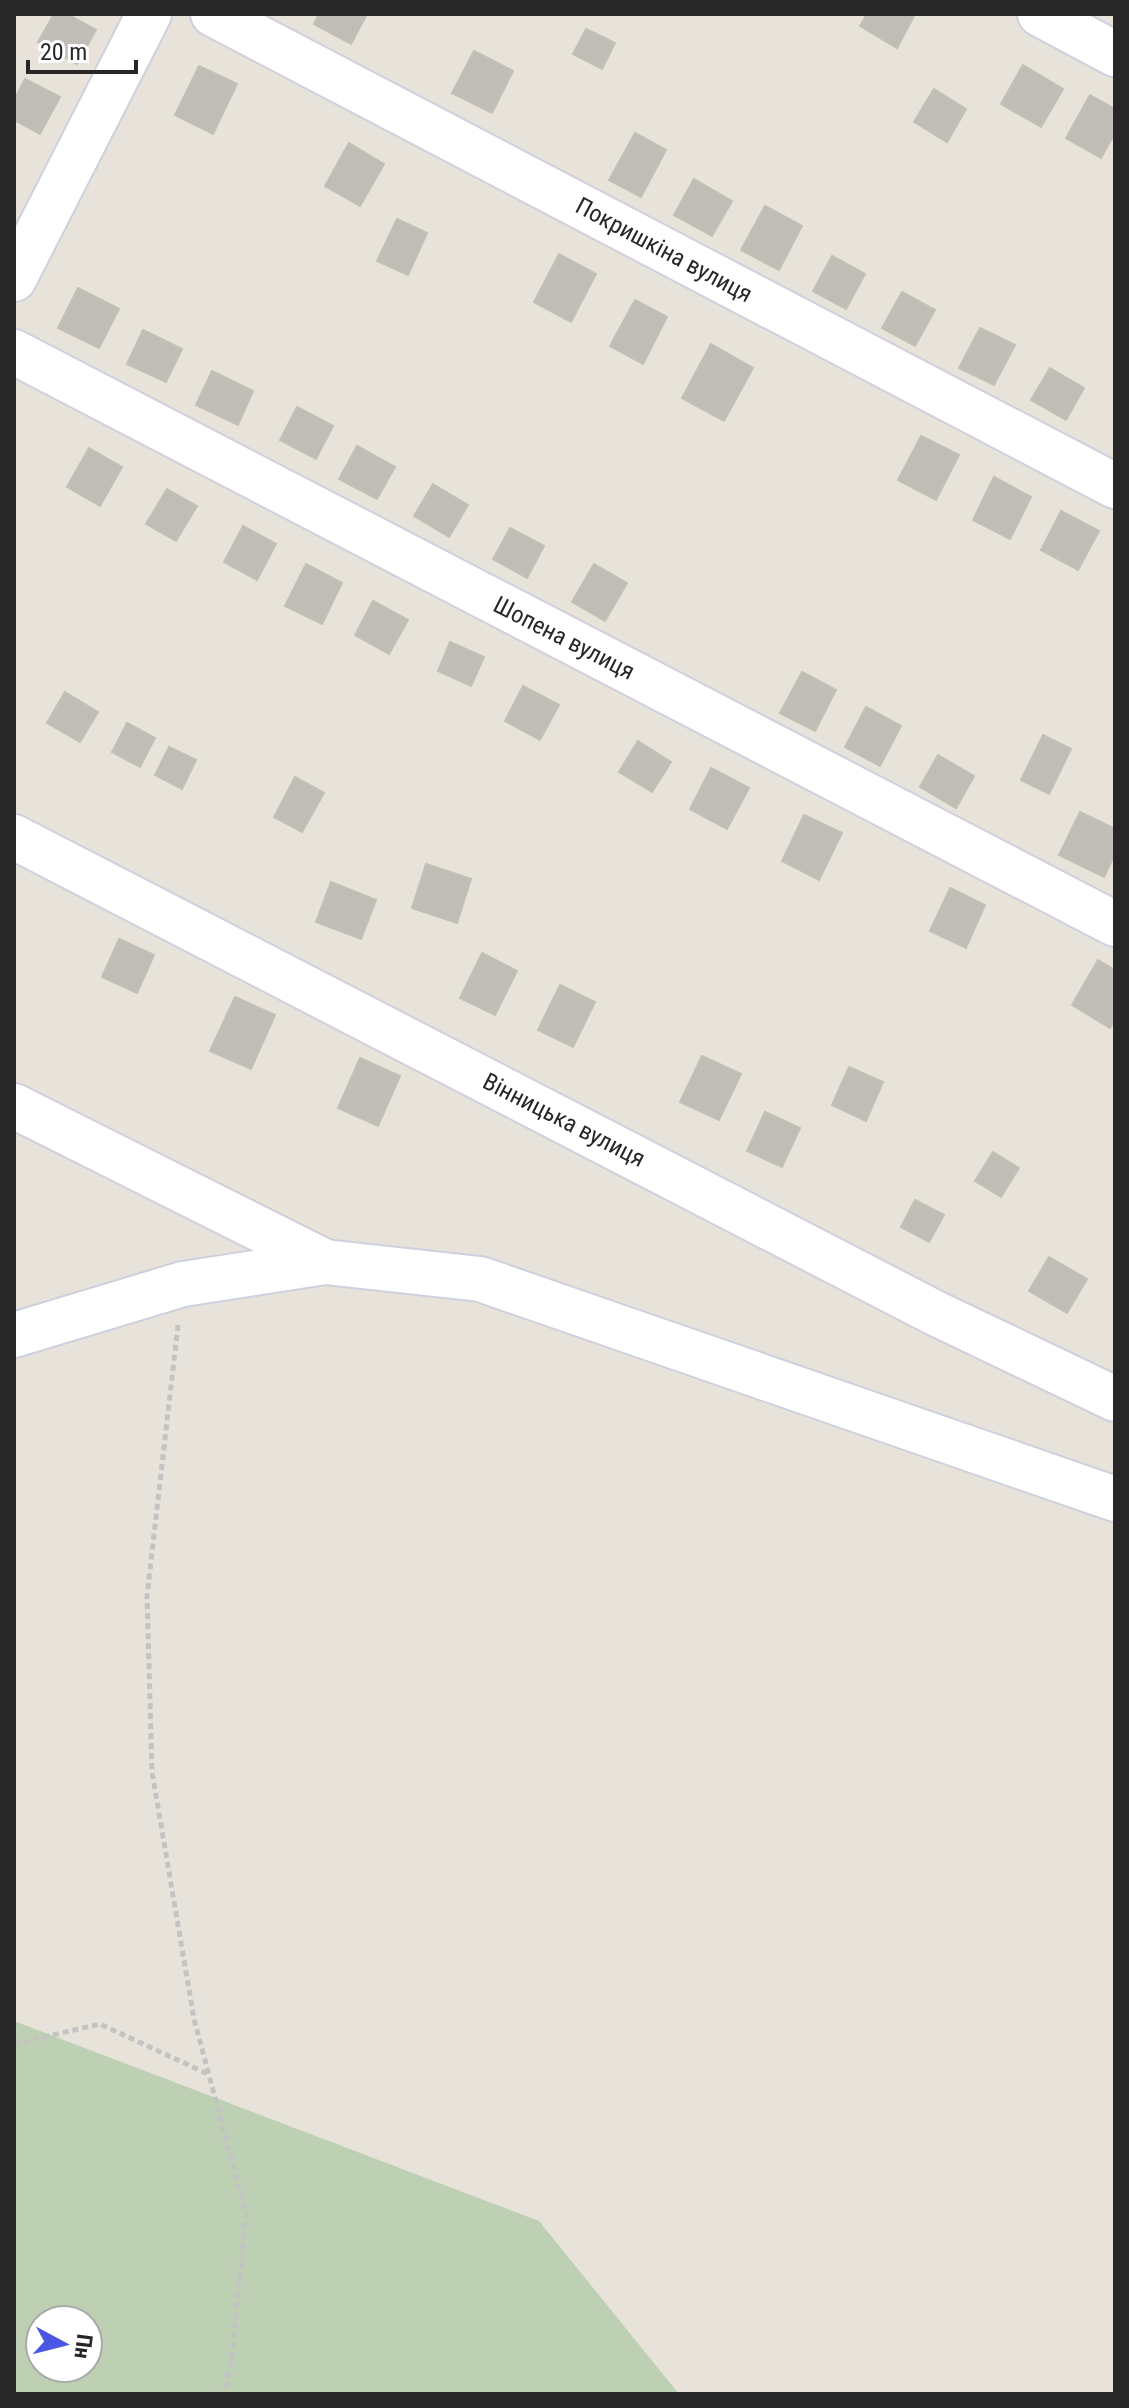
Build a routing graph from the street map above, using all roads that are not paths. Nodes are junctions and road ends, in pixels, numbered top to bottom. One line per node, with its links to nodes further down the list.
1 (149, 14): 5 (street)
2 (213, 14): 7 (street, Покришкіна вулиця)
3 (1040, 14): 4 (street)
4 (1115, 54)
5 (14, 279)
6 (14, 352): 9 (street, Шопена вулиця)
7 (1115, 486)
8 (14, 837): 13 (street, Вінницька вулиця)
9 (1115, 924)
10 (14, 1106): 11 (street)
11 (325, 1262): 12 (street); 14 (street)
12 (14, 1335)
13 (1115, 1399)
14 (1115, 1499)

